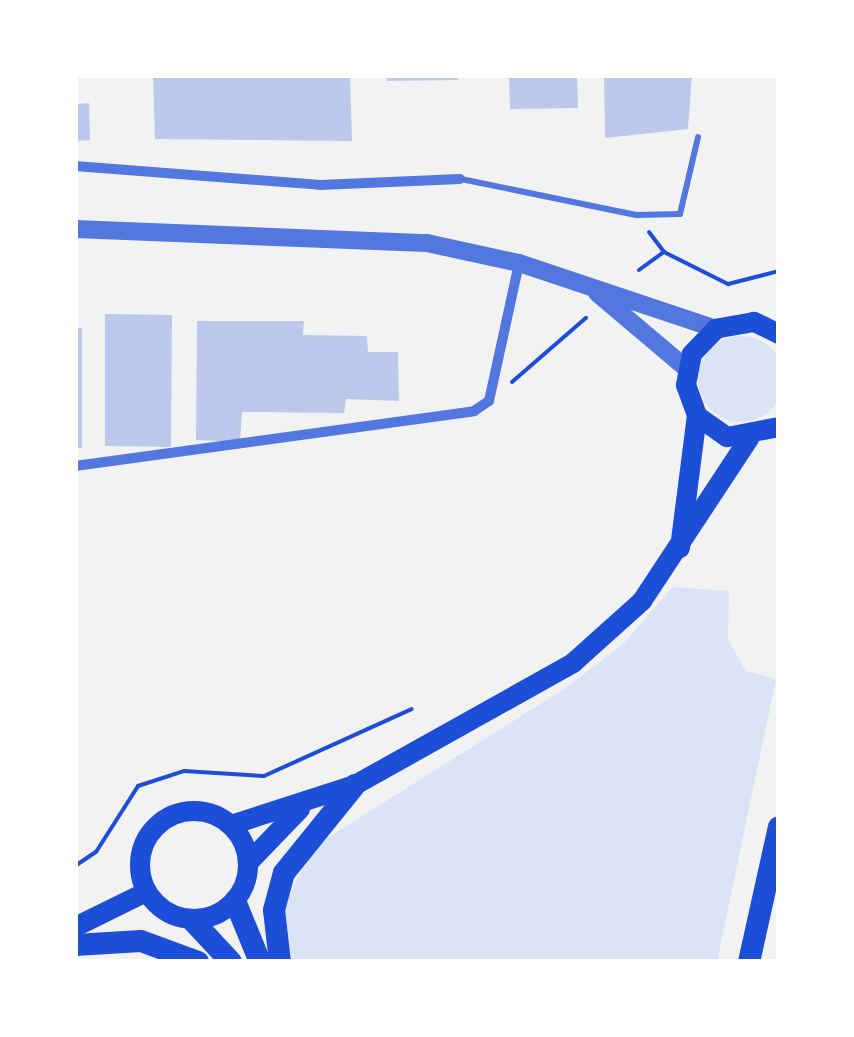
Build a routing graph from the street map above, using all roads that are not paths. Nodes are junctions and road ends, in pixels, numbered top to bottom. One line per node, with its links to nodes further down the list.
1 (698, 136): 3 (lane)
2 (75, 166): 3 (street)
3 (460, 179)
4 (75, 230): 5 (street)
5 (519, 262): 6 (street); 13 (street)
6 (597, 293): 7 (street); 9 (street)
7 (716, 329): 8 (main road); 9 (main road)
8 (779, 334)
9 (687, 368): 10 (main road)
10 (698, 416): 12 (main road); 14 (main road)
11 (779, 428): 12 (main road)
12 (749, 439): 14 (main road)
13 (75, 466)
14 (679, 550): 15 (main road)
15 (356, 785): 16 (main road); 28 (highway)
16 (302, 808): 17 (main road); 19 (main road)
17 (230, 825): 19 (main road); 20 (main road)
18 (779, 827): 29 (highway)
19 (248, 863): 21 (main road)
20 (146, 892): 22 (main road); 23 (main road)
21 (235, 901): 22 (main road); 27 (highway)
22 (192, 920): 26 (highway)
23 (75, 927)
24 (75, 944): 25 (highway)
25 (198, 962)
26 (231, 962)
27 (260, 962)
28 (280, 962)
29 (749, 962)

